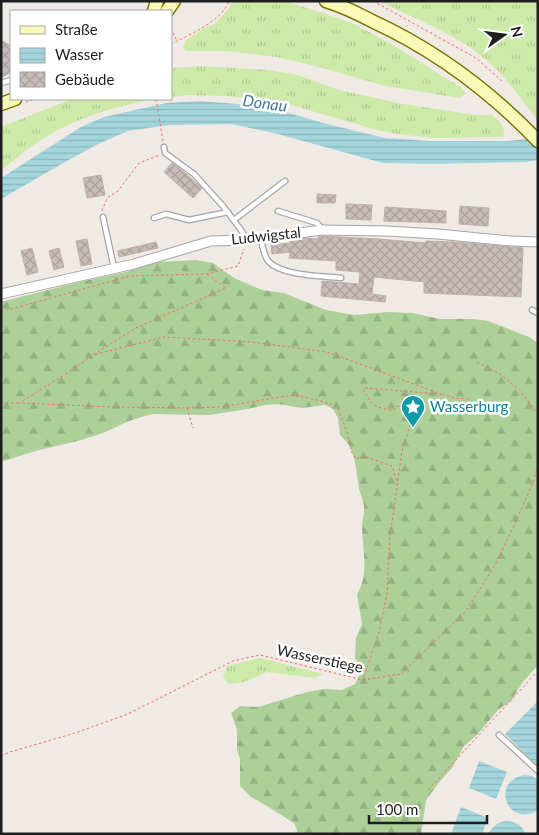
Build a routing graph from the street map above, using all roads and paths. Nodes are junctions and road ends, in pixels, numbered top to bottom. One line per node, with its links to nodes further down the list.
1 (229, 1): 5 (path)
2 (326, 1): 9 (main road)
3 (373, 1): 7 (path)
4 (172, 30): 5 (path)
5 (177, 41): 6 (path)
6 (172, 44)
7 (503, 82)
8 (156, 100): 10 (path)
9 (538, 142)
10 (164, 147): 11 (lane)
11 (165, 153): 14 (lane); 15 (path)
12 (285, 181): 17 (lane)
13 (278, 211): 18 (lane)
14 (228, 212): 16 (lane); 17 (lane)
15 (103, 217): 22 (lane)
16 (154, 218)
17 (234, 220): 20 (lane)
18 (322, 230): 19 (street, Ludwigstal); 21 (street, Ludwigstal)
19 (261, 238): 20 (street, Ludwigstal); 24 (lane)
20 (247, 240): 22 (street, Ludwigstal); 23 (path)
21 (538, 242)
22 (114, 268): 25 (street, Ludwigstal)
23 (207, 274): 27 (path); 29 (path)
24 (341, 278)
25 (1, 294)
26 (532, 310): 28 (lane)
27 (1, 312)
28 (538, 313)
29 (93, 355): 32 (path); 35 (path)
30 (477, 362): 38 (path)
31 (403, 391): 32 (path); 36 (path); 36 (path)
32 (441, 394): 33 (path)
33 (471, 400)
34 (1, 403): 35 (path)
35 (19, 403): 37 (path)
36 (402, 407): 41 (path)
37 (187, 408): 39 (path); 41 (path)
38 (538, 414)
39 (193, 428)
40 (538, 465): 43 (path, Wasserstiege)
41 (397, 483): 43 (path)
42 (538, 671): 47 (path)
43 (363, 680): 45 (path, Wasserstiege)
44 (499, 735): 46 (lane)
45 (1, 756)
46 (538, 771)
47 (428, 790)

